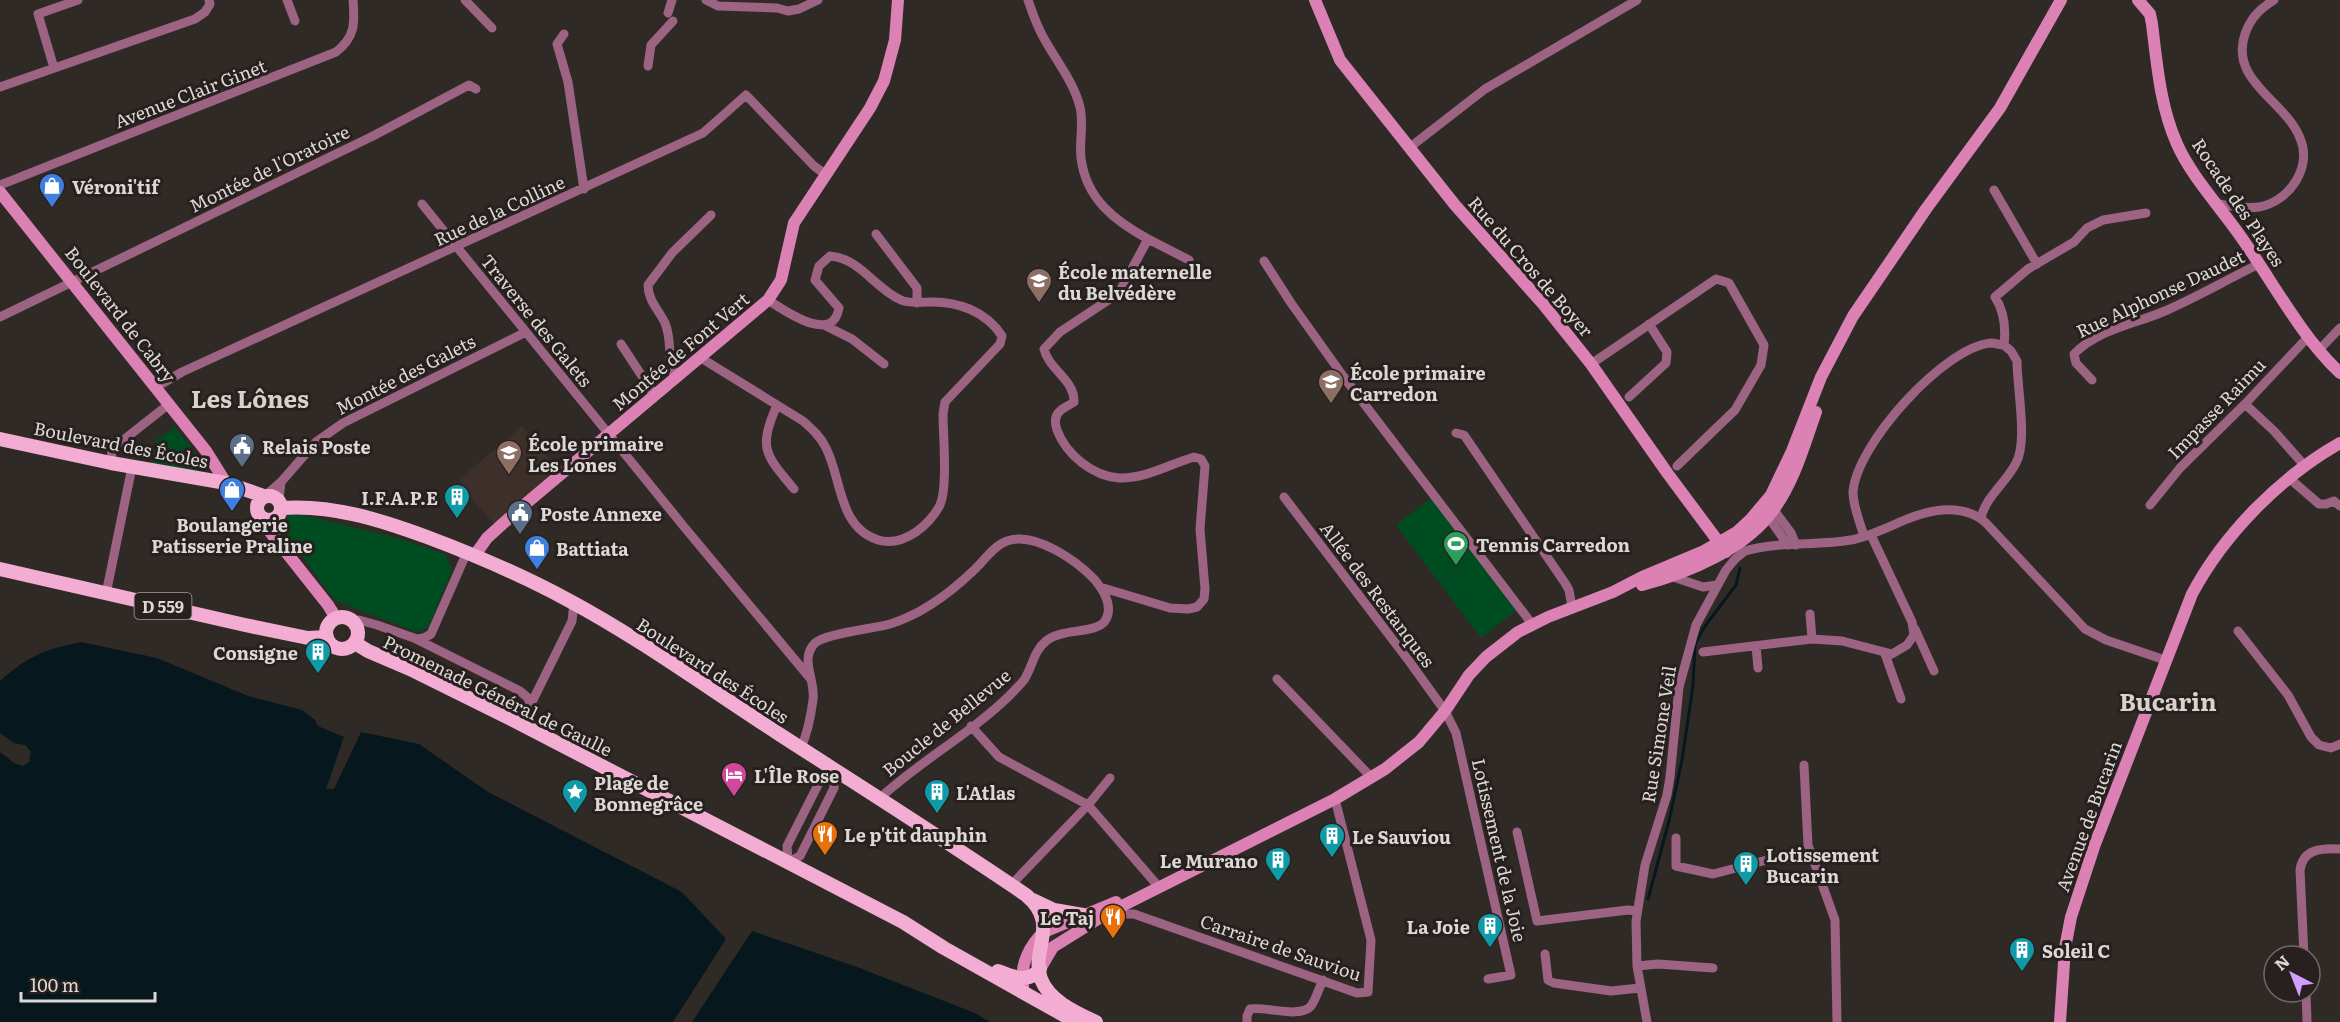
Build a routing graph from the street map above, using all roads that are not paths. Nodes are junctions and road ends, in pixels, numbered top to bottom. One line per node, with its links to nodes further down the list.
1 (78, 0): 22 (street)
2 (209, 0): 22 (street)
3 (287, 0): 17 (street)
4 (353, 0): 27 (street, Avenue Clair Ginet)
5 (465, 0): 19 (street)
6 (672, 0): 21 (street)
7 (706, 0): 8 (street)
8 (818, 0)
9 (898, 0): 26 (street, Montée de Font Vert)
10 (1028, 0): 36 (street)
11 (1315, 0): 25 (street, Rue du Cros de Boyer)
12 (1637, 0): 25 (street)
13 (2061, 0): 18 (street)
14 (2068, 0): 18 (street)
15 (2138, 0): 32 (street, Rocade des Playes)
16 (2274, 0): 32 (street)
17 (295, 21)
18 (2048, 23): 55 (street)
19 (492, 28)
20 (564, 34): 28 (street)
21 (648, 66)
22 (54, 68): 23 (street)
23 (0, 87)
24 (476, 89): 42 (street, Montée de l'Oratoire)
25 (1409, 148): 57 (street, Rue du Cros de Boyer)
26 (825, 174): 28 (street, Rue de la Colline); 43 (street, Montée de Font Vert)
27 (0, 185)
28 (584, 189): 37 (street, Rue de la Colline)
29 (1994, 190): 40 (street)
30 (0, 192): 42 (street, Boulevard de Cabry)
31 (422, 204): 37 (street, Traverse des Galets)
32 (2218, 204): 41 (street, Rocade des Playes)
33 (2146, 213): 40 (street)
34 (711, 215): 59 (street)
35 (876, 234): 44 (street)
36 (1148, 239): 38 (street); 95 (street)
37 (456, 247): 49 (street, Traverse des Galets); 61 (street, Rue de la Colline)
38 (1189, 260)
39 (1264, 261): 104 (street)
40 (2037, 264): 52 (street)
41 (2259, 264): 50 (street, Rocade des Playes); 60 (street, Rue Alphonse Daudet)
42 (74, 282): 45 (street); 61 (street, Boulevard de Cabry)
43 (768, 300): 46 (street); 54 (street, Montée de Font Vert)
44 (917, 303): 46 (street); 65 (street)
45 (0, 316)
46 (821, 324): 56 (street)
47 (1649, 324): 57 (street); 63 (street); 74 (street)
48 (2340, 328): 53 (street)
49 (526, 332): 68 (street, Traverse des Galets); 83 (street, Montée des Galets)
50 (2308, 336): 53 (street, Rocade des Playes); 66 (street, Impasse Raimu)
51 (621, 344): 62 (street)
52 (2004, 345): 86 (street); 88 (street)
53 (2319, 351): 58 (street, Rocade des Playes)
54 (701, 358): 59 (street, Montée de Font Vert); 65 (street)
55 (1830, 362): 80 (street); 85 (street)
56 (884, 364)
57 (1591, 364): 90 (street, Rue du Cros de Boyer)
58 (2340, 373)
59 (676, 379): 62 (street, Montée de Font Vert)
60 (2092, 380)
61 (156, 387): 64 (street, Boulevard de Cabry)
62 (655, 396): 68 (street, Montée de Font Vert)
63 (1629, 397)
64 (169, 404): 71 (street, Boulevard de Cabry); 72 (street)
65 (777, 405): 79 (street)
66 (2245, 405): 73 (street); 82 (street, Impasse Raimu)
67 (1456, 433): 99 (street)
68 (610, 434): 91 (street, Montée de Font Vert); 116 (street, Traverse des Galets)
69 (0, 439): 72 (main road, Boulevard des Écoles)
70 (2340, 443): 73 (street, Avenue de Bucarin)
71 (212, 460): 77 (street); 78 (street, Boulevard de Cabry)
72 (111, 463): 75 (main road, Boulevard des Écoles)
73 (2304, 465): 76 (street, Avenue de Bucarin)
74 (1677, 466)
75 (132, 467): 77 (main road, Boulevard des Écoles); 97 (street)
76 (2289, 478): 84 (street); 113 (street, Avenue de Bucarin)
77 (208, 480): 78 (main road, Boulevard des Écoles)
78 (230, 485): 83 (main road, Boulevard des Écoles)
79 (794, 489)
80 (1770, 495): 85 (street); 87 (street)
81 (1284, 497): 120 (street, Allée des Restanques)
82 (2150, 505)
83 (269, 506): 91 (main road, Boulevard des Écoles); 101 (street)
84 (2340, 506)
85 (1770, 512): 87 (street); 89 (street); 90 (street)
86 (1981, 518): 88 (street, Rue Simone Veil); 113 (street)
87 (1750, 520): 90 (street)
88 (1868, 536): 89 (street, Rue Simone Veil); 102 (street)
89 (1792, 545): 94 (street, Rue Simone Veil)
90 (1723, 547): 93 (street); 96 (street)
91 (471, 553): 98 (main road, Boulevard des Écoles); 107 (street, Montée de Font Vert)
92 (0, 569): 97 (main road, D 559)
93 (1670, 576): 94 (street); 96 (street)
94 (1717, 585): 142 (street, Rue Simone Veil)
95 (1100, 587): 116 (street, Boucle de Bellevue); 122 (street, Boucle de Bellevue)
96 (1613, 592): 99 (street)
97 (106, 594): 106 (main road, D 559)
98 (574, 603): 119 (street); 124 (main road, Boulevard des Écoles)
99 (1577, 605): 104 (street)
100 (1810, 614): 108 (street)
101 (336, 618): 103 (main road); 106 (main road)
102 (1912, 622): 112 (street); 115 (street)
103 (355, 623): 107 (street); 109 (main road)
104 (1532, 624): 120 (street)
105 (2238, 631): 123 (street)
106 (327, 637): 109 (main road)
107 (414, 638): 119 (street)
108 (1812, 639): 110 (street); 112 (street)
109 (355, 643): 121 (main road, Promenade Général de Gaulle)
110 (1756, 646): 111 (street); 114 (street)
111 (1703, 651)
112 (1885, 654): 118 (street)
113 (2165, 660): 164 (street, Avenue de Bucarin)
114 (1758, 668)
115 (1934, 671)
116 (810, 679): 124 (street, Boucle de Bellevue)
117 (1277, 679): 128 (street)
118 (1901, 699)
119 (530, 706): 121 (street)
120 (1445, 711): 128 (street); 154 (street, Lotissement de la Joie)
121 (513, 720): 136 (main road, Promenade Général de Gaulle)
122 (971, 726): 129 (street, Boucle de Bellevue); 131 (street)
123 (2340, 744)
124 (801, 748): 126 (main road, Boulevard des Écoles)
125 (1804, 765): 135 (street)
126 (832, 773): 129 (main road, Boulevard des Écoles); 136 (street); 136 (street)
127 (1110, 778): 131 (street)
128 (1372, 778): 130 (street)
129 (880, 798): 138 (main road, Boulevard des Écoles)
130 (1335, 799): 137 (street); 155 (street, Carraire de Sauviou)
131 (1088, 805): 138 (street); 139 (street)
132 (1517, 832): 142 (street)
133 (1676, 838): 135 (street)
134 (2340, 849): 147 (street)
135 (1810, 854): 163 (street)
136 (788, 862): 148 (main road, Promenade Général de Gaulle)
137 (1174, 880): 139 (street); 140 (street)
138 (1011, 885): 141 (main road, Boulevard des Écoles)
139 (1158, 886): 145 (street)
140 (1136, 899): 143 (street); 144 (street)
141 (1033, 900): 145 (main road, Boulevard des Écoles); 146 (main road)
142 (1637, 911): 150 (street, Rue Simone Veil)
143 (1106, 914): 144 (street, Carraire de Sauviou); 151 (street)
144 (1134, 914): 155 (street, Carraire de Sauviou)
145 (1083, 915): 146 (street)
146 (1044, 932): 151 (main road); 153 (street)
147 (2303, 944)
148 (944, 948): 153 (main road, Promenade Général de Gaulle); 157 (main road, Promenade Général de Gaulle)
149 (1545, 954): 156 (street)
150 (1637, 966): 152 (street); 156 (street, Rue Simone Veil)
151 (1040, 969): 153 (main road); 160 (main road)
152 (1713, 969)
153 (1022, 978): 157 (street)
154 (1488, 979)
155 (1323, 980): 161 (street)
156 (1640, 988): 162 (street, Rue Simone Veil)
157 (1024, 993): 159 (main road, Promenade Général de Gaulle)
158 (2306, 1004): 165 (street)
159 (1076, 1022)
160 (1096, 1022)
161 (1247, 1022)
162 (1647, 1022)
163 (1837, 1022)
164 (2060, 1022)
165 (2307, 1022)

